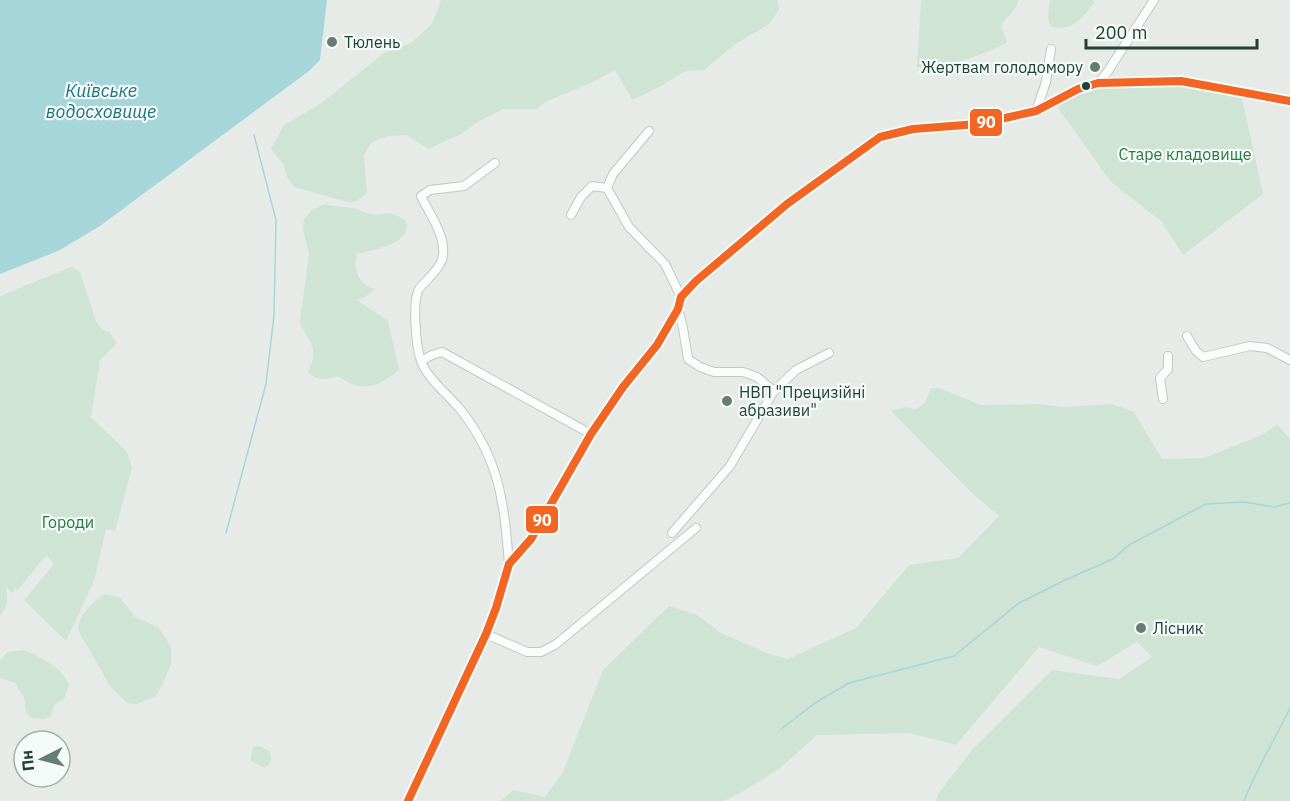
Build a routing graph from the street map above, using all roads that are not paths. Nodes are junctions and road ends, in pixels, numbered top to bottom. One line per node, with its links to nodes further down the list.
1 (1154, 0): 3 (street)
2 (1051, 49): 5 (street)
3 (1098, 83): 4 (street); 5 (street)
4 (1290, 101)
5 (1036, 111): 10 (street)
6 (649, 131): 8 (street)
7 (495, 162): 16 (street)
8 (607, 188): 9 (street); 10 (street)
9 (571, 216)
10 (681, 297): 11 (street)
11 (678, 309): 17 (street); 19 (street)
12 (1187, 336): 15 (street)
13 (829, 353): 17 (street)
14 (1168, 356): 18 (street)
15 (1290, 360)
16 (421, 361): 19 (street); 22 (street)
17 (774, 391): 21 (street)
18 (1163, 399)
19 (591, 434): 22 (street)
20 (696, 528): 23 (street)
21 (672, 533)
22 (509, 564): 23 (street)
23 (486, 633): 24 (street)
24 (408, 801)

